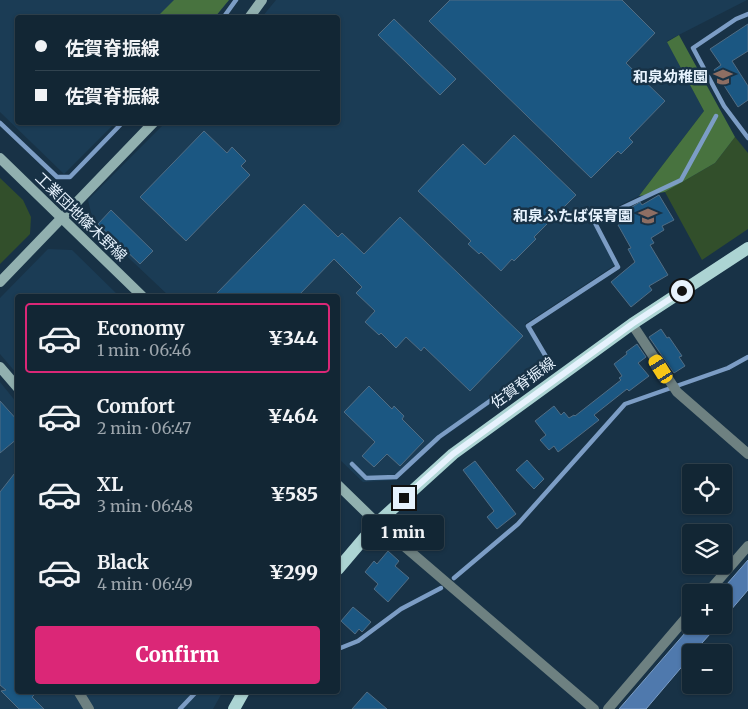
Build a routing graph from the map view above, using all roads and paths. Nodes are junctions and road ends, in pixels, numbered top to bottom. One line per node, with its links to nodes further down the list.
1 (262, 0): 2 (street)
2 (251, 15)
3 (151, 125): 5 (street)
4 (0, 158): 5 (street, 工業団地篠木野線)
5 (62, 218): 7 (street); 8 (street, 工業団地篠木野線)
6 (748, 248): 9 (main road, 佐賀脊振線)
7 (0, 282)
8 (140, 294)
9 (632, 324): 12 (street); 14 (main road, 佐賀脊振線)
10 (0, 368): 11 (street)
11 (15, 385)
12 (748, 454)
13 (340, 487): 14 (street)
14 (377, 523): 16 (main road, 佐賀脊振線); 23 (street)
15 (748, 546): 17 (street)
16 (340, 567)
17 (715, 584)
18 (682, 623): 24 (street)
19 (80, 694): 21 (street)
20 (242, 694): 22 (main road)
21 (89, 709)
22 (234, 709)
23 (594, 709)
24 (608, 709)

